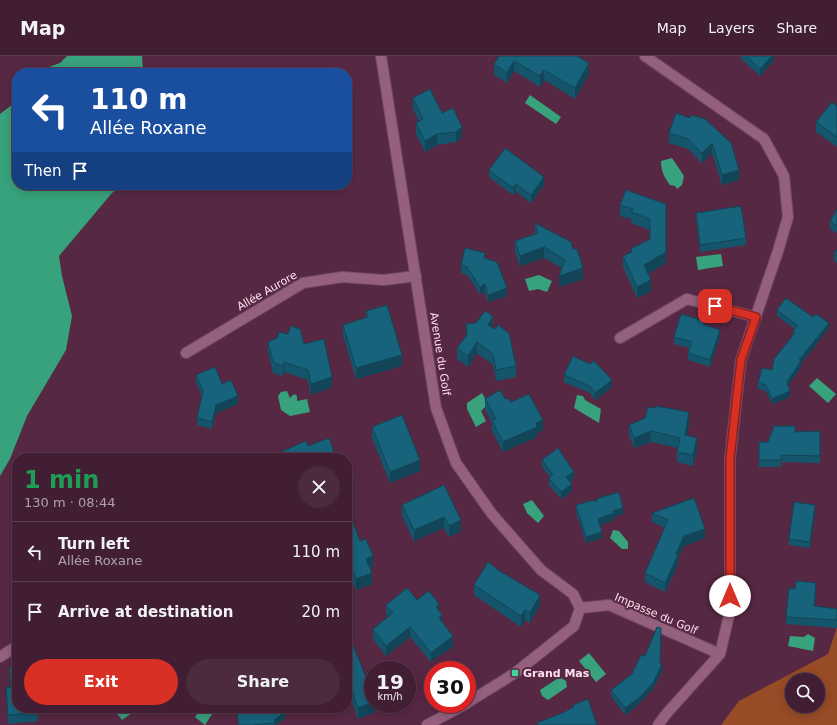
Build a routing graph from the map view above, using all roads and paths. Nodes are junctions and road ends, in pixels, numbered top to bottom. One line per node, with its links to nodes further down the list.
1 (381, 56): 3 (street, Avenue du Golf)
2 (645, 56): 4 (street)
3 (416, 276): 6 (street, Allée Aurore); 7 (street, Avenue du Golf)
4 (756, 317): 5 (street); 9 (street)
5 (620, 338)
6 (186, 353)
7 (580, 608): 9 (street, Impasse du Golf); 11 (street)
8 (12, 649): 10 (street)
9 (720, 654): 14 (street)
10 (0, 657)
11 (476, 698)
12 (449, 713): 13 (street)
13 (426, 725)
14 (658, 725)

